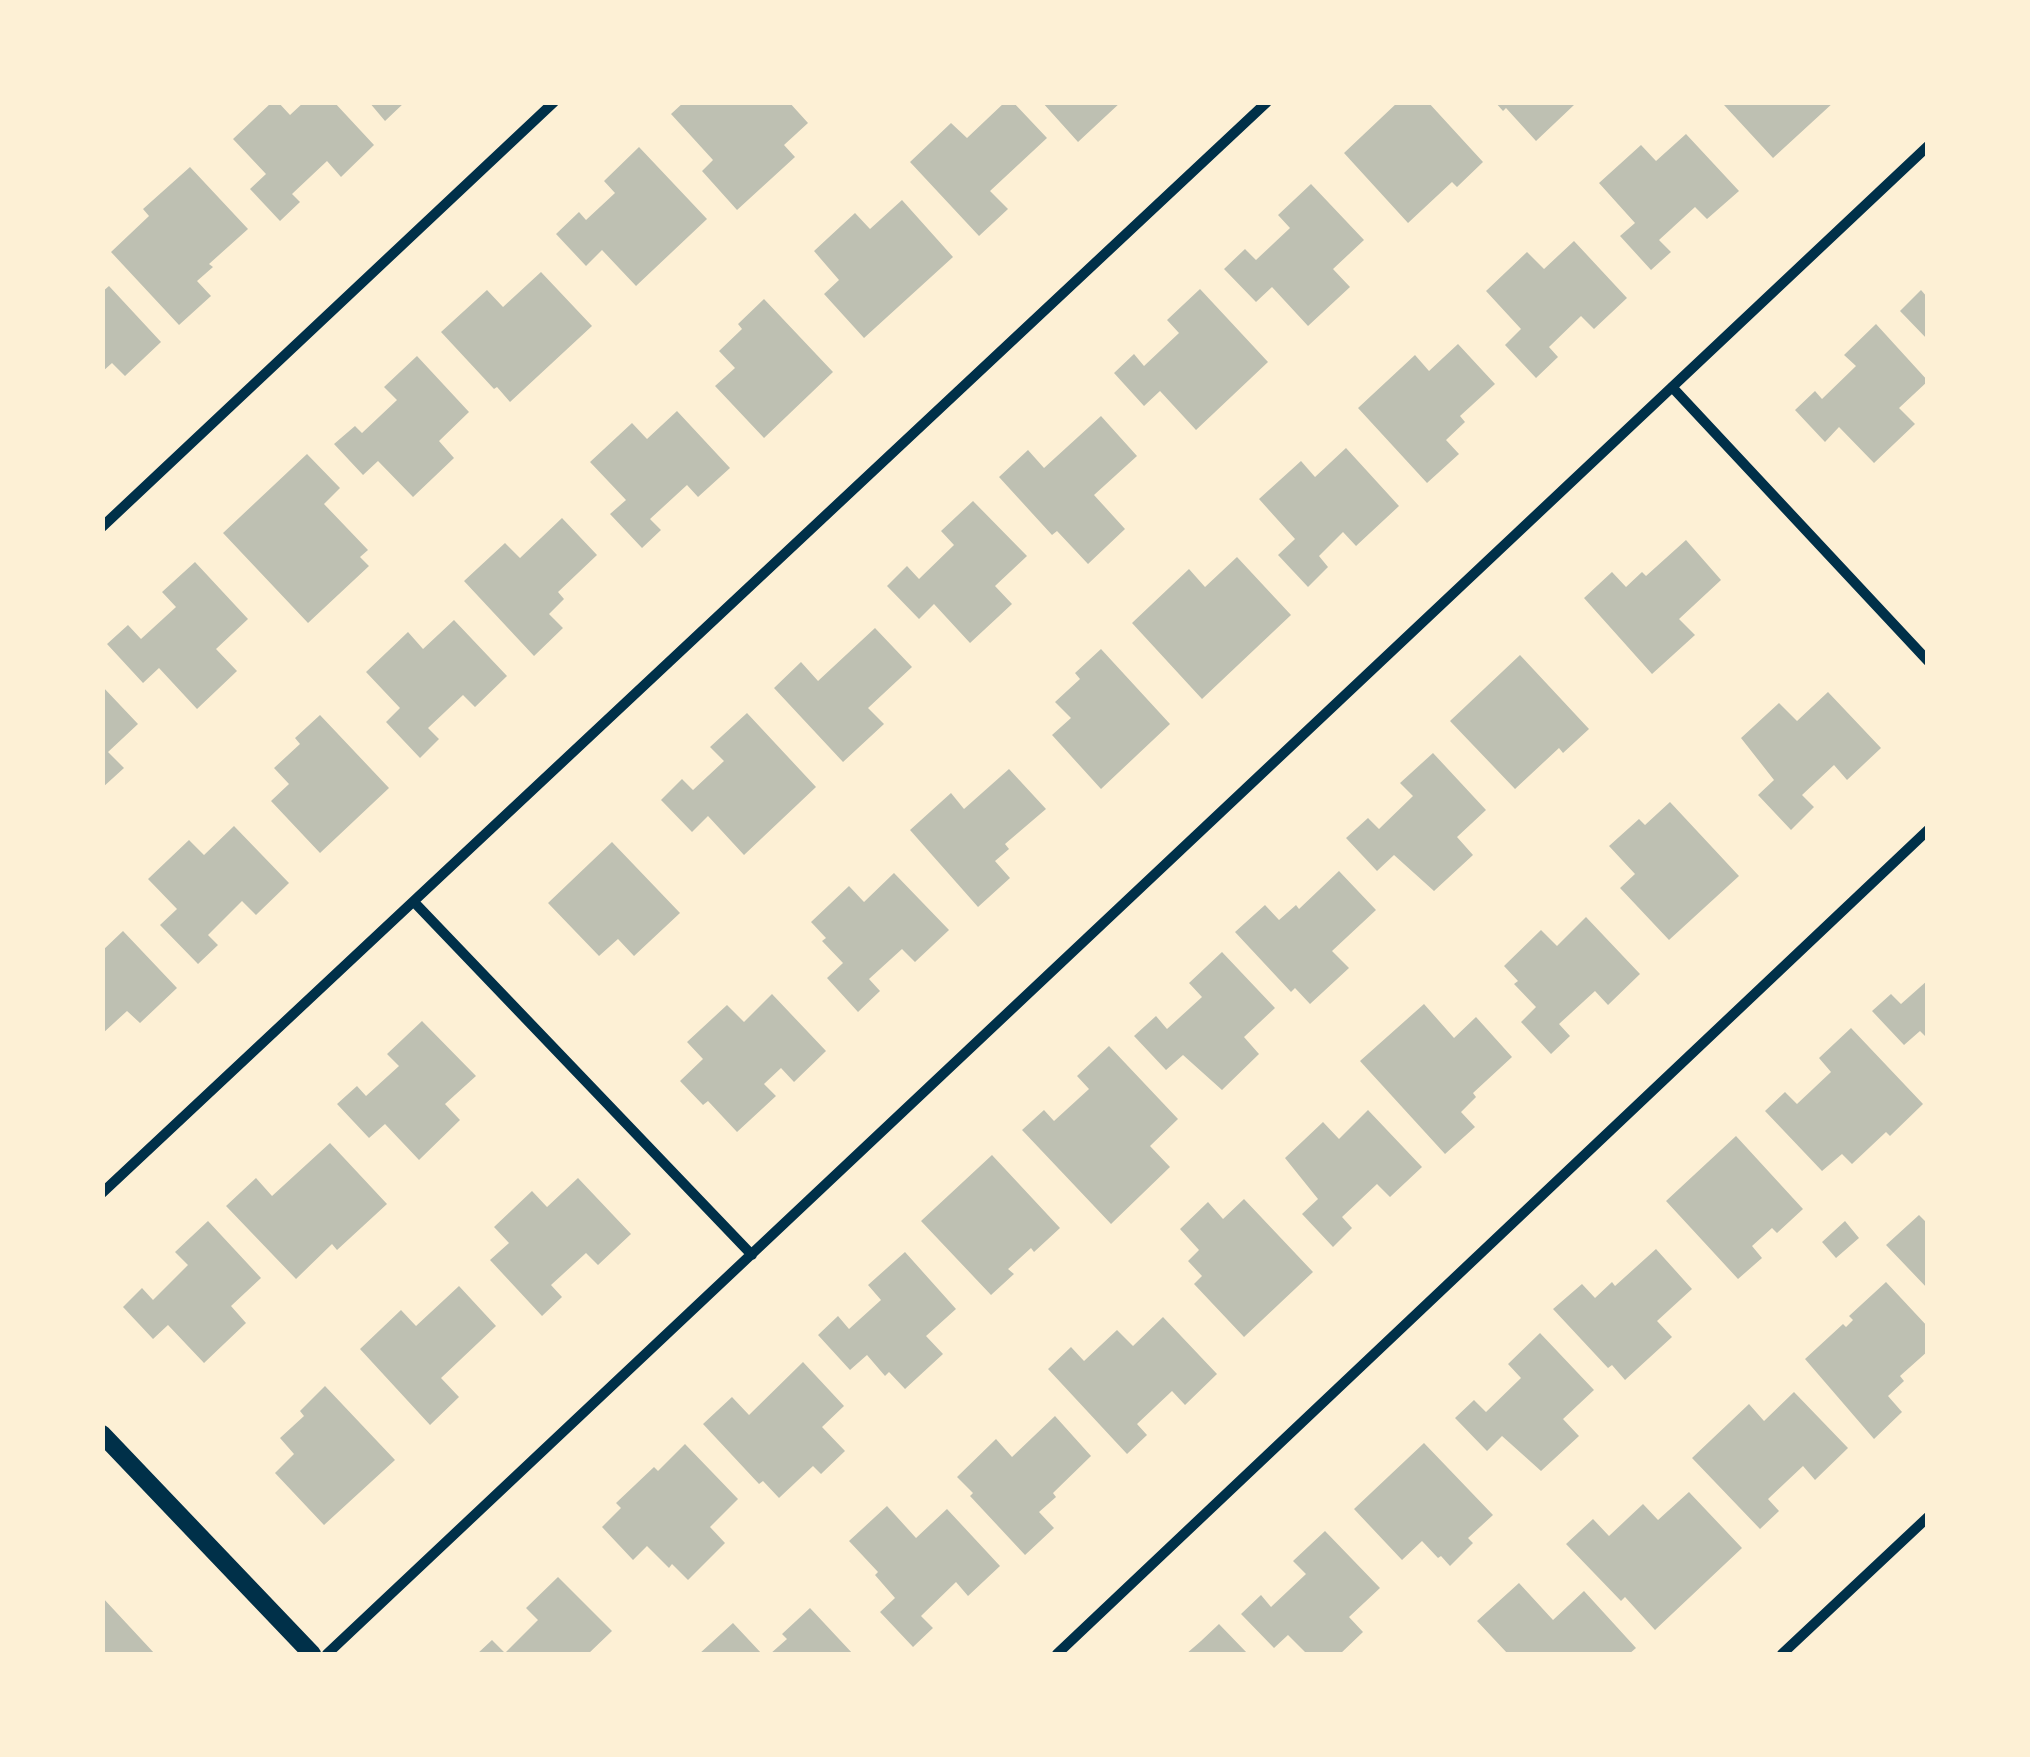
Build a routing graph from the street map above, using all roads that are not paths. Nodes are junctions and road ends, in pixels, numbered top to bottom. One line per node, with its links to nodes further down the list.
1 (554, 102): 5 (street)
2 (1268, 102): 8 (street)
3 (1928, 146): 4 (street)
4 (1672, 387): 6 (street); 10 (street)
5 (102, 527)
6 (1928, 661)
7 (1928, 830): 15 (street)
8 (414, 902): 9 (street); 10 (street)
9 (102, 1193)
10 (752, 1255): 14 (street)
11 (102, 1434): 13 (street)
12 (1928, 1517): 16 (street)
13 (312, 1654)
14 (328, 1654)
15 (1057, 1654)
16 (1782, 1654)

